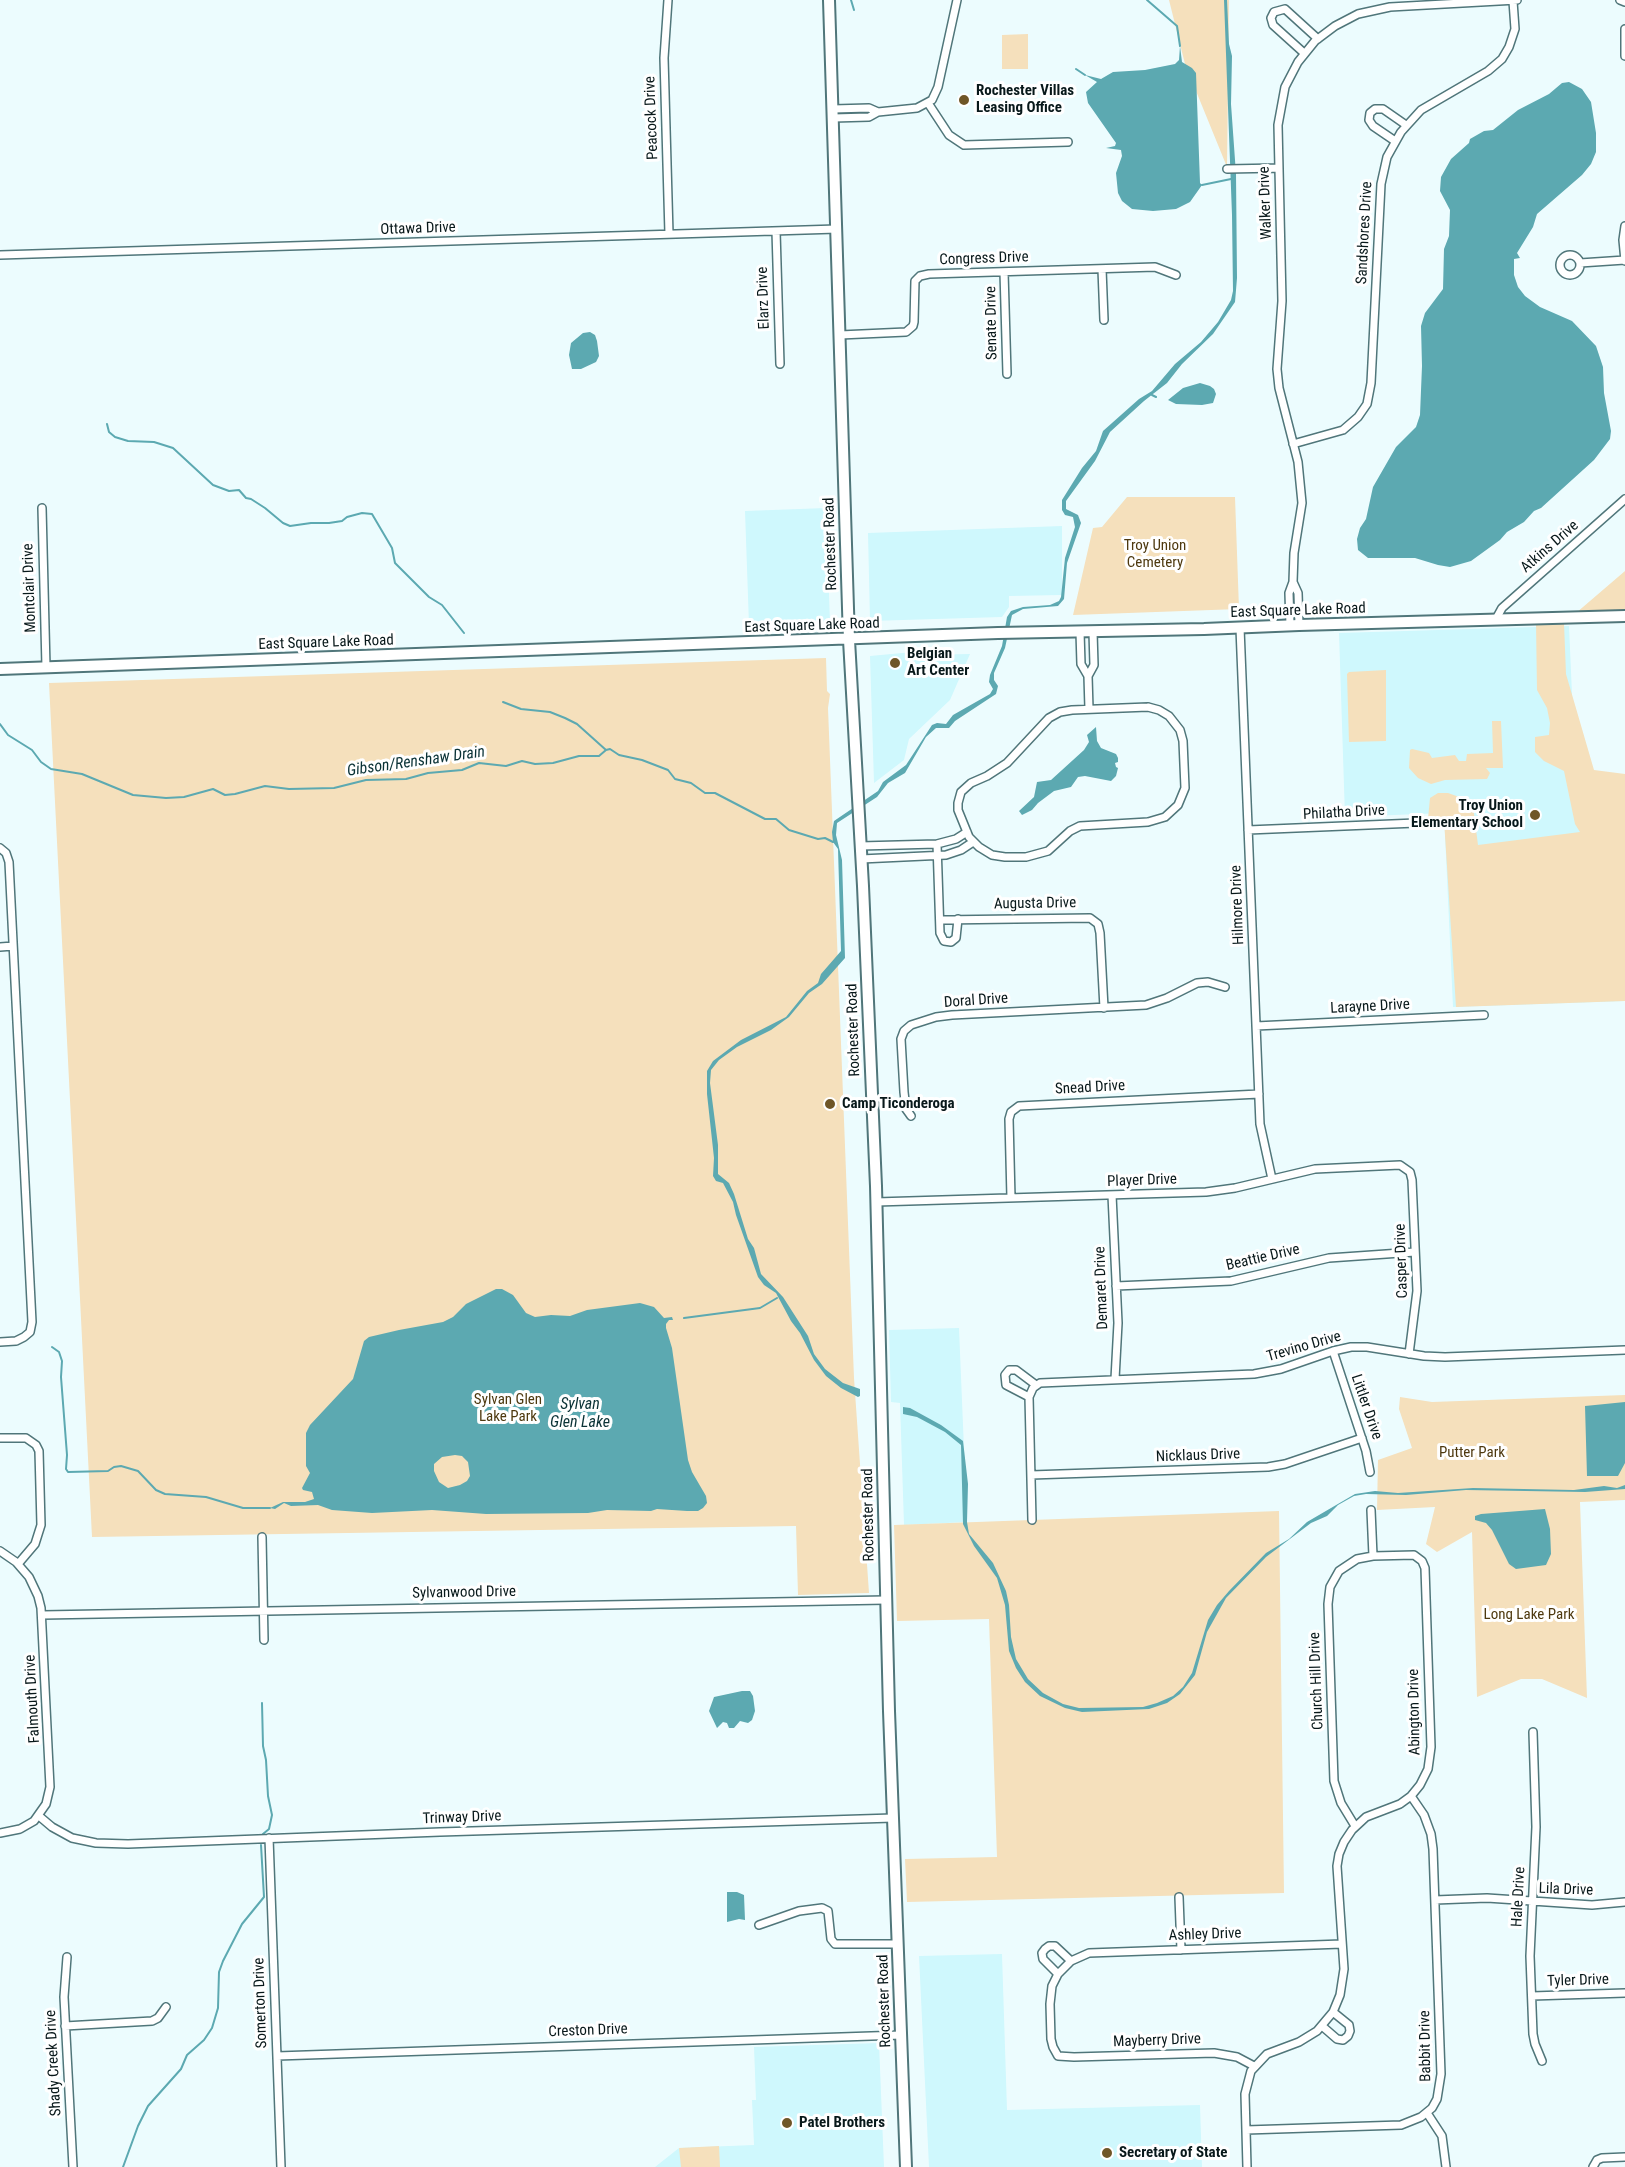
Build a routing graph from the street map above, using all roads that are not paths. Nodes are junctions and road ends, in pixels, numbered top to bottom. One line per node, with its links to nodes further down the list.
1 (668, 0): 21 (street, Peacock Drive)
2 (829, 0): 12 (main road, Rochester Road)
3 (957, 0): 11 (street)
4 (1515, 0): 8 (street, Walker Drive); 13 (street, Sandshores Drive)
5 (1620, 0): 6 (street)
6 (1625, 3)
7 (1625, 29): 10 (street)
8 (1318, 39): 9 (street, Walker Drive); 9 (street)
9 (1304, 53): 16 (street, Walker Drive)
10 (1625, 56)
11 (928, 103): 12 (street); 15 (street)
12 (833, 114): 19 (main road, Rochester Road)
13 (1406, 125): 14 (street, Sandshores Drive); 14 (street)
14 (1395, 141): 32 (street, Sandshores Drive)
15 (1068, 142)
16 (1279, 168): 17 (street); 32 (street, Walker Drive)
17 (1227, 169)
18 (1625, 226): 23 (street)
19 (837, 229): 20 (street, Ottawa Drive); 29 (main road, Rochester Road)
20 (776, 231): 21 (street, Ottawa Drive); 30 (street, Elarz Drive)
21 (669, 234): 22 (street, Ottawa Drive)
22 (0, 255)
23 (1625, 261): 24 (street)
24 (1580, 263)
25 (1102, 269): 26 (street, Congress Drive); 27 (street, Congress Drive); 28 (street)
26 (1004, 272): 29 (street, Congress Drive); 31 (street, Senate Drive)
27 (1176, 275)
28 (1104, 320)
29 (840, 335): 41 (main road, Rochester Road)
30 (780, 364)
31 (1007, 374)
32 (1293, 444): 37 (street, Walker Drive)
33 (1625, 499): 36 (street, Atkins Drive)
34 (42, 508): 42 (street, Montclair Drive)
35 (1625, 616): 36 (main road, East Square Lake Road)
36 (1496, 619): 37 (main road, East Square Lake Road)
37 (1295, 625): 38 (main road, East Square Lake Road)
38 (1240, 628): 40 (main road, East Square Lake Road); 47 (street, Hilmore Drive)
39 (1080, 632): 40 (main road, East Square Lake Road); 41 (main road, East Square Lake Road); 44 (street)
40 (1093, 632): 44 (street)
41 (849, 640): 42 (main road, East Square Lake Road); 51 (main road, Rochester Road)
42 (46, 667): 43 (main road, East Square Lake Road)
43 (0, 669)
44 (1088, 676): 45 (street)
45 (1089, 709): 48 (street); 49 (street)
46 (1440, 822): 47 (street, Philatha Drive)
47 (1248, 830): 62 (street, Hilmore Drive)
48 (966, 832): 49 (street); 50 (street)
49 (973, 842): 53 (street)
50 (937, 844): 51 (street); 53 (street)
51 (860, 846): 54 (main road, Rochester Road)
52 (2, 849): 57 (street)
53 (938, 856): 54 (street); 56 (street)
54 (861, 859): 69 (main road, Rochester Road)
55 (958, 919): 56 (street, Augusta Drive); 56 (street); 60 (street, Augusta Drive)
56 (940, 920)
57 (13, 946): 58 (street); 72 (street)
58 (0, 947)
59 (1225, 987): 60 (street, Doral Drive)
60 (1104, 1008): 64 (street, Doral Drive)
61 (1484, 1016): 62 (street, Larayne Drive)
62 (1256, 1026): 63 (street, Hilmore Drive)
63 (1259, 1094): 66 (street, Hilmore Drive); 68 (street, Snead Drive)
64 (911, 1116)
65 (1406, 1168): 66 (street, Player Drive); 70 (street, Casper Drive)
66 (1272, 1179): 67 (street, Player Drive)
67 (1112, 1196): 68 (street, Player Drive); 71 (street, Demaret Drive)
68 (1011, 1198): 69 (street, Player Drive)
69 (876, 1203): 89 (main road, Rochester Road)
70 (1415, 1252): 71 (street, Beattie Drive); 75 (street, Casper Drive)
71 (1116, 1286): 76 (street, Demaret Drive)
72 (0, 1341)
73 (1625, 1350): 75 (street, Trevino Drive)
74 (1333, 1352): 75 (street, Trevino Drive); 76 (street, Trevino Drive); 80 (street, Littler Drive)
75 (1409, 1354)
76 (1115, 1379): 77 (street, Trevino Drive)
77 (1036, 1385): 78 (street); 78 (street)
78 (1030, 1395): 82 (street)
79 (0, 1438): 88 (street)
80 (1362, 1438): 81 (street, Littler Drive); 82 (street, Nicklaus Drive)
81 (1370, 1472)
82 (1030, 1475): 84 (street)
83 (1371, 1510): 87 (street)
84 (1032, 1520)
85 (262, 1537): 90 (street)
86 (0, 1551): 88 (street, Falmouth Drive)
87 (1373, 1556): 94 (street, Abington Drive); 97 (street, Church Hill Drive)
88 (18, 1564): 91 (street, Falmouth Drive)
89 (886, 1600): 90 (street, Sylvanwood Drive); 96 (main road, Rochester Road)
90 (263, 1611): 91 (street, Sylvanwood Drive); 92 (street)
91 (43, 1615): 95 (street, Falmouth Drive)
92 (264, 1640)
93 (1533, 1732): 102 (street, Hale Drive)
94 (1411, 1796): 97 (street); 101 (street, Babbit Drive)
95 (39, 1816): 98 (street); 99 (street, Trinway Drive)
96 (893, 1818): 99 (street, Trinway Drive); 105 (main road, Rochester Road)
97 (1355, 1826): 106 (street)
98 (0, 1833)
99 (269, 1838): 118 (street, Somerton Drive)
100 (1179, 1897): 107 (street)
101 (1435, 1900): 102 (street, Lila Drive); 122 (street, Babbit Drive)
102 (1533, 1902): 103 (street, Lila Drive); 112 (street, Hale Drive)
103 (1625, 1902)
104 (759, 1925): 105 (street)
105 (898, 1944): 117 (main road, Rochester Road)
106 (1342, 1944): 107 (street, Ashley Drive); 114 (street)
107 (1180, 1950): 109 (street, Ashley Drive)
108 (67, 1957): 115 (street, Shady Creek Drive)
109 (1071, 1961): 110 (street, Ashley Drive); 110 (street)
110 (1058, 1974): 119 (street, Ashley Drive)
111 (1625, 1993): 112 (street, Tyler Drive)
112 (1532, 1996): 120 (street, Hale Drive)
113 (166, 2007): 115 (street)
114 (1333, 2012): 116 (street); 116 (street)
115 (66, 2026): 125 (street, Shady Creek Drive)
116 (1322, 2026): 121 (street)
117 (901, 2035): 118 (street, Creston Drive); 127 (main road, Rochester Road)
118 (277, 2055): 126 (street, Somerton Drive)
119 (1058, 2056): 121 (street, Mayberry Drive)
120 (1542, 2061)
121 (1254, 2066): 123 (street)
122 (1427, 2113): 123 (street); 129 (street)
123 (1246, 2130): 128 (street)
124 (1625, 2157): 130 (street)
125 (73, 2167)
126 (281, 2167)
127 (906, 2167)
128 (1247, 2167)
129 (1446, 2167)
130 (1593, 2167)

